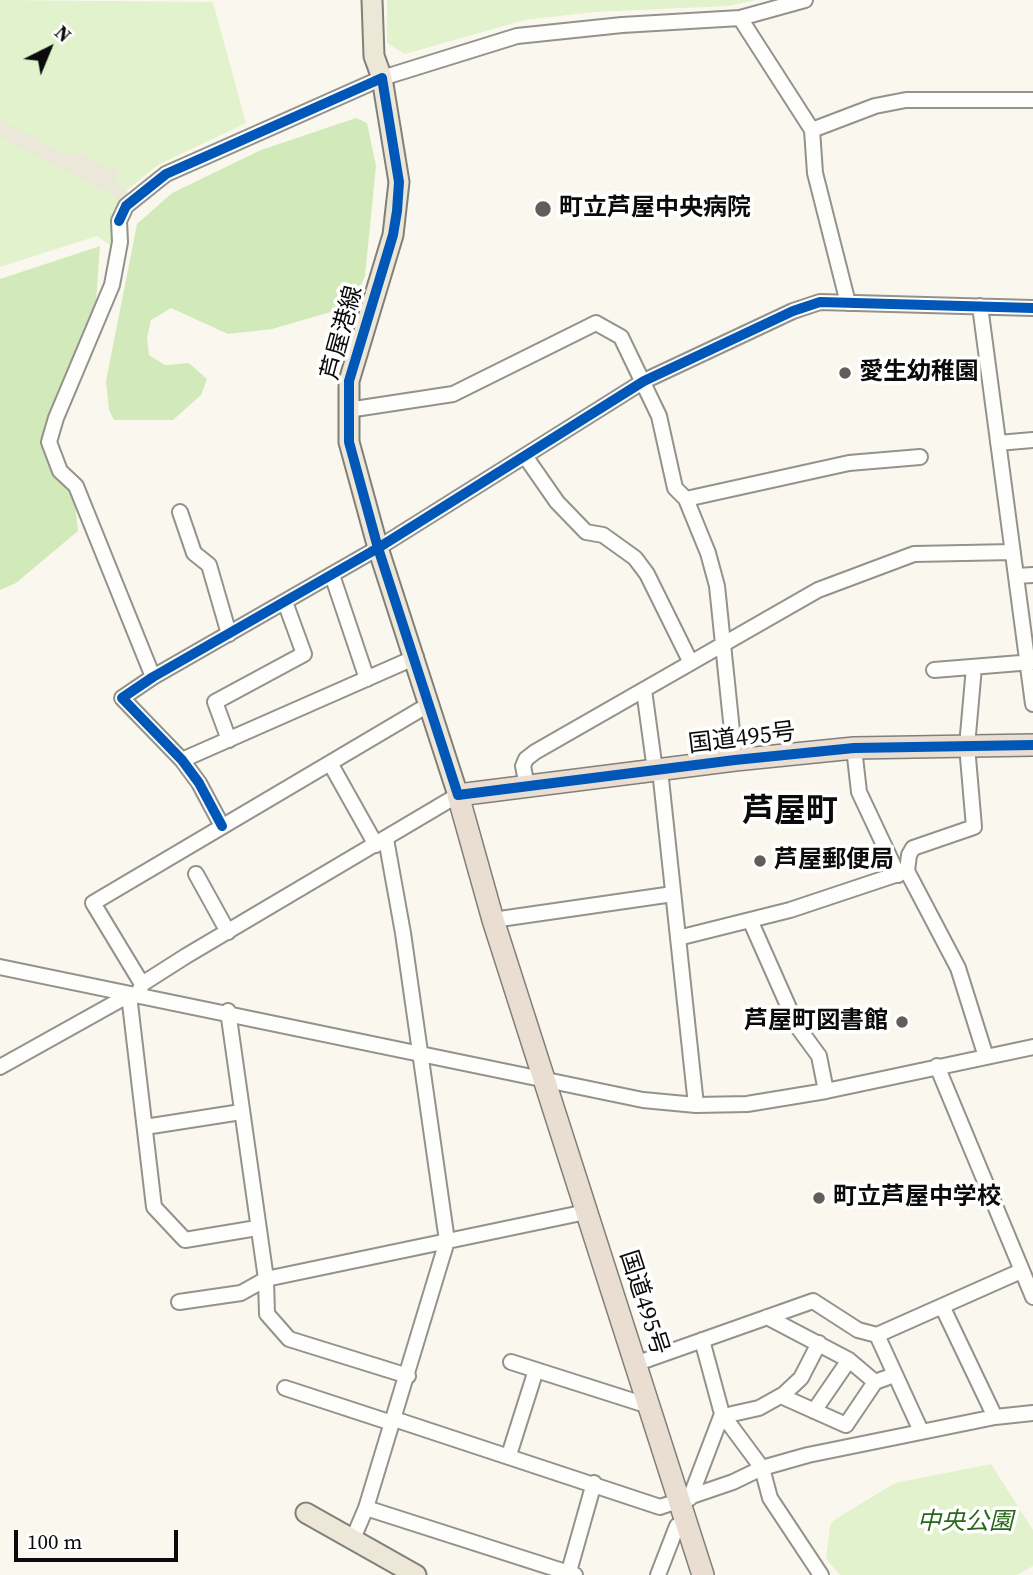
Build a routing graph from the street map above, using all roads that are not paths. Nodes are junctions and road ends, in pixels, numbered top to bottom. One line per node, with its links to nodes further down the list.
1 (372, 0): 4 (main road, 芦屋港線)
2 (806, 0): 3 (street)
3 (740, 18): 4 (street); 6 (street)
4 (382, 78): 11 (main road, 芦屋港線); 31 (street)
5 (1033, 100): 6 (street)
6 (812, 130): 7 (street)
7 (848, 303): 8 (street); 10 (street)
8 (980, 306): 9 (street); 13 (street)
9 (1033, 308)
10 (644, 381): 11 (street); 14 (street); 16 (street)
11 (348, 410): 18 (main road, 芦屋港線)
12 (1033, 440): 13 (street)
13 (998, 443): 19 (street)
14 (524, 456): 18 (street); 27 (street)
15 (920, 457): 16 (street)
16 (686, 499): 25 (street)
17 (180, 512): 24 (street)
18 (378, 548): 20 (street); 26 (main road, 芦屋港線)
19 (1013, 552): 22 (street); 25 (street)
20 (332, 575): 23 (street); 32 (street)
21 (1033, 575): 22 (street)
22 (1016, 576): 28 (street)
23 (285, 602): 24 (street); 36 (street)
24 (229, 634): 31 (street)
25 (724, 642): 27 (street); 41 (street)
26 (416, 657): 32 (street); 35 (main road, 芦屋港線)
27 (690, 661): 33 (street)
28 (1030, 662): 29 (street); 34 (street)
29 (974, 667): 30 (street); 38 (street)
30 (934, 670)
31 (153, 677): 40 (street)
32 (367, 679): 36 (street)
33 (644, 691): 43 (street); 44 (street)
34 (1033, 704)
35 (428, 705): 42 (street); 45 (main road, 芦屋港線)
36 (229, 740): 40 (street)
37 (1033, 745): 38 (highway, 国道495号)
38 (967, 746): 39 (highway, 国道495号); 48 (street)
39 (855, 748): 41 (highway, 国道495号); 48 (street)
40 (182, 760): 46 (street)
41 (735, 760): 43 (highway, 国道495号)
42 (330, 763): 46 (street); 47 (street)
43 (660, 770): 44 (highway, 国道495号); 50 (street)
44 (527, 786): 45 (highway, 国道495号)
45 (458, 796): 47 (street); 51 (highway, 国道495号)
46 (222, 826): 56 (street)
47 (381, 842): 53 (street); 59 (street)
48 (903, 873): 52 (street); 60 (street)
49 (196, 874): 53 (street)
50 (673, 894): 51 (street); 54 (street)
51 (493, 920): 63 (highway, 国道495号)
52 (750, 920): 54 (street); 64 (street)
53 (228, 932): 56 (street)
54 (678, 938): 65 (street)
55 (0, 967): 56 (street)
56 (136, 992): 57 (street); 62 (street); 67 (street)
57 (228, 1012): 59 (street); 66 (street)
58 (1033, 1047): 60 (street)
59 (419, 1052): 63 (street); 70 (street)
60 (986, 1057): 61 (street)
61 (937, 1066): 64 (street); 71 (street)
62 (0, 1067)
63 (546, 1079): 65 (street); 68 (highway, 国道495号)
64 (826, 1091): 65 (street)
65 (695, 1105)
66 (241, 1112): 67 (street); 69 (street)
67 (145, 1127): 69 (street)
68 (586, 1212): 70 (street); 82 (highway, 国道495号)
69 (257, 1228): 72 (street)
70 (447, 1241): 72 (street); 85 (street)
71 (1021, 1272): 73 (street); 75 (street)
72 (266, 1279): 74 (street); 85 (street)
73 (1033, 1297)
74 (179, 1302)
75 (942, 1306): 77 (street); 93 (street)
76 (767, 1317): 77 (street); 78 (street); 79 (street)
77 (877, 1335): 84 (street)
78 (702, 1340): 82 (street); 92 (street)
79 (819, 1343): 80 (street); 88 (street)
80 (849, 1360): 86 (street); 90 (street)
81 (511, 1362): 83 (street)
82 (635, 1364): 89 (highway, 国道495号)
83 (536, 1370): 89 (street); 96 (street)
84 (894, 1375): 86 (street); 95 (street)
85 (408, 1376): 94 (street)
86 (875, 1382): 90 (street)
87 (285, 1388): 94 (street)
88 (781, 1396): 90 (street); 92 (street)
89 (649, 1406): 99 (highway, 国道495号)
90 (814, 1411)
91 (1033, 1413): 93 (street)
92 (724, 1417): 97 (street); 99 (street)
93 (995, 1417): 95 (street)
94 (393, 1421): 96 (street); 100 (street)
95 (921, 1431): 97 (street)
96 (509, 1455): 98 (street)
97 (762, 1468): 99 (street); 108 (street)
98 (594, 1483): 99 (street); 104 (street)
99 (685, 1500): 102 (highway, 国道495号)
100 (366, 1508): 103 (street); 104 (street)
101 (306, 1513): 103 (main road)
102 (687, 1523): 106 (street); 107 (highway, 国道495号)
103 (352, 1541): 105 (main road)
104 (570, 1574)
105 (416, 1575)
106 (658, 1575)
107 (703, 1575)
108 (821, 1575)

